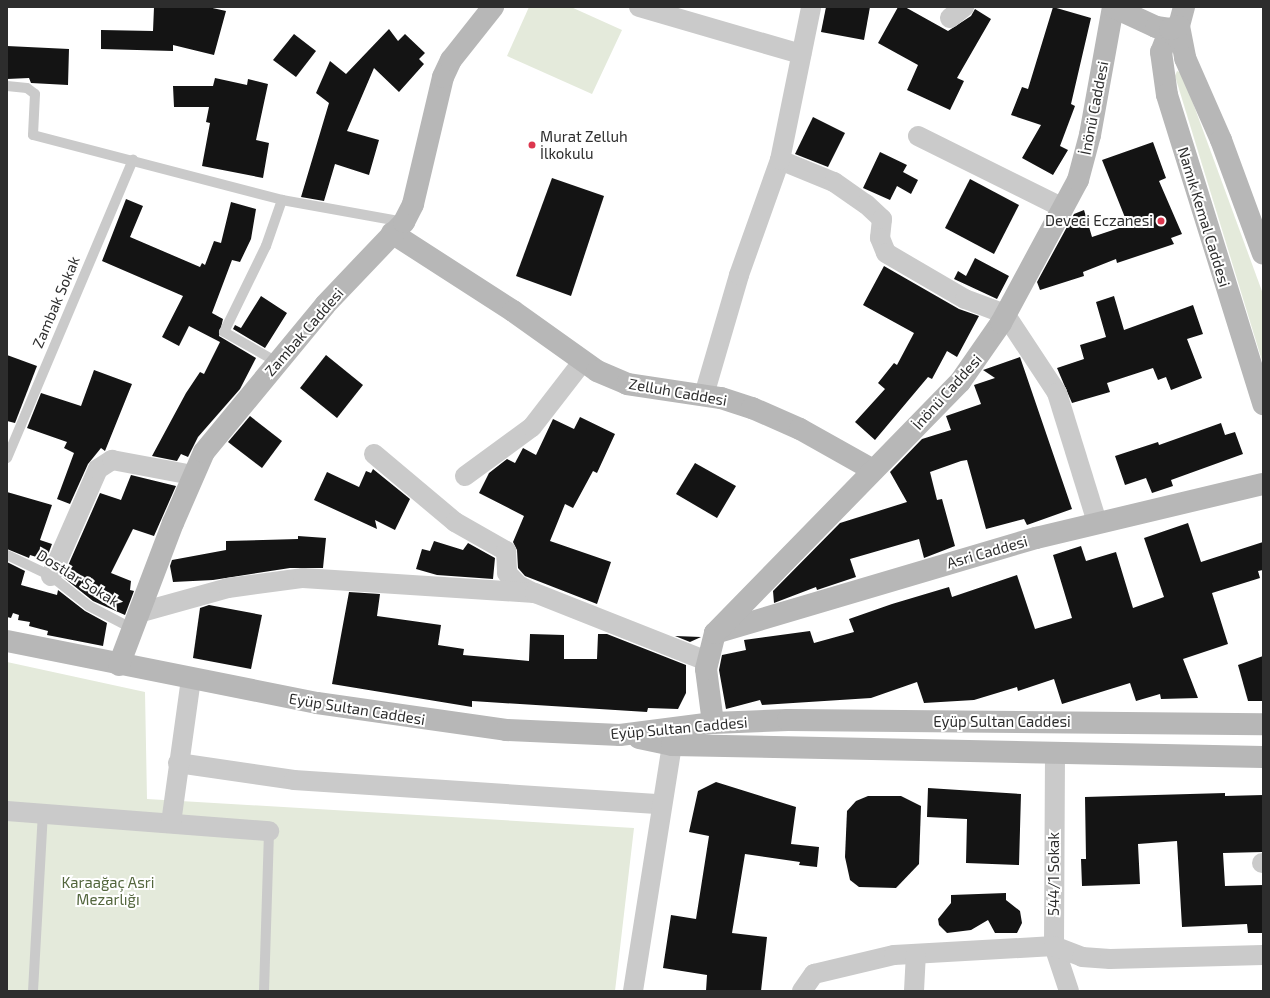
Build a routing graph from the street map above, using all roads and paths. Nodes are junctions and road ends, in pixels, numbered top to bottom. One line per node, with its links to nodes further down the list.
1 (493, 7): 13 (street, Zambak Caddesi)
2 (639, 7): 6 (street)
3 (811, 7): 6 (street)
4 (1112, 7): 5 (street); 12 (street, İnönü Caddesi)
5 (1178, 21): 14 (street); 19 (street, Namık Kemal Caddesi)
6 (801, 54): 10 (street)
7 (7, 86): 9 (lane)
8 (918, 136): 12 (street)
9 (133, 159): 11 (lane); 21 (lane, Zambak Sokak)
10 (780, 160): 15 (street); 18 (street)
11 (282, 200): 13 (lane); 17 (lane)
12 (1063, 208): 15 (street, İnönü Caddesi)
13 (398, 228): 16 (street, Zelluh Caddesi); 17 (street, Zambak Caddesi)
14 (1263, 254)
15 (1005, 314): 22 (street, İnönü Caddesi); 26 (street)
16 (583, 361): 18 (street, Zelluh Caddesi); 24 (street)
17 (277, 362): 23 (street, Zambak Caddesi)
18 (704, 395): 22 (street, Zelluh Caddesi)
19 (1263, 404)
20 (374, 454): 29 (street)
21 (7, 458)
22 (873, 470): 31 (street, İnönü Caddesi)
23 (192, 475): 28 (street); 30 (street, Zambak Caddesi)
24 (465, 476)
25 (1263, 484): 26 (street, Asri Caddesi)
26 (1097, 522): 31 (street, Asri Caddesi)
27 (7, 555): 28 (lane, Dostlar Sokak)
28 (51, 576): 30 (lane, Dostlar Sokak)
29 (535, 593): 30 (street); 33 (street)
30 (136, 621): 34 (street, Zambak Caddesi)
31 (715, 633): 33 (street, İnönü Caddesi)
32 (7, 641): 34 (street, Eyüp Sultan Caddesi)
33 (707, 661): 36 (street, İnönü Caddesi)
34 (119, 665): 35 (street, Eyüp Sultan Caddesi)
35 (191, 679): 38 (street, Eyüp Sultan Caddesi); 42 (street)
36 (713, 723): 37 (street, Eyüp Sultan Caddesi); 38 (street, Eyüp Sultan Caddesi)
37 (1263, 724)
38 (620, 735): 39 (street)
39 (672, 744): 40 (street); 43 (street)
40 (1055, 754): 41 (street); 48 (street, 544/1 Sokak)
41 (1263, 757)
42 (178, 763): 43 (street); 46 (street)
43 (660, 804): 53 (street)
44 (7, 811): 45 (street)
45 (44, 814): 46 (street); 51 (lane)
46 (171, 823): 47 (street)
47 (269, 830): 52 (lane)
48 (1054, 946): 49 (street); 50 (street); 56 (street, 544/1 Sokak)
49 (916, 955): 54 (street); 55 (street)
50 (1263, 955)
51 (33, 991)
52 (264, 991)
53 (633, 991)
54 (802, 991)
55 (914, 991)
56 (1069, 991)

